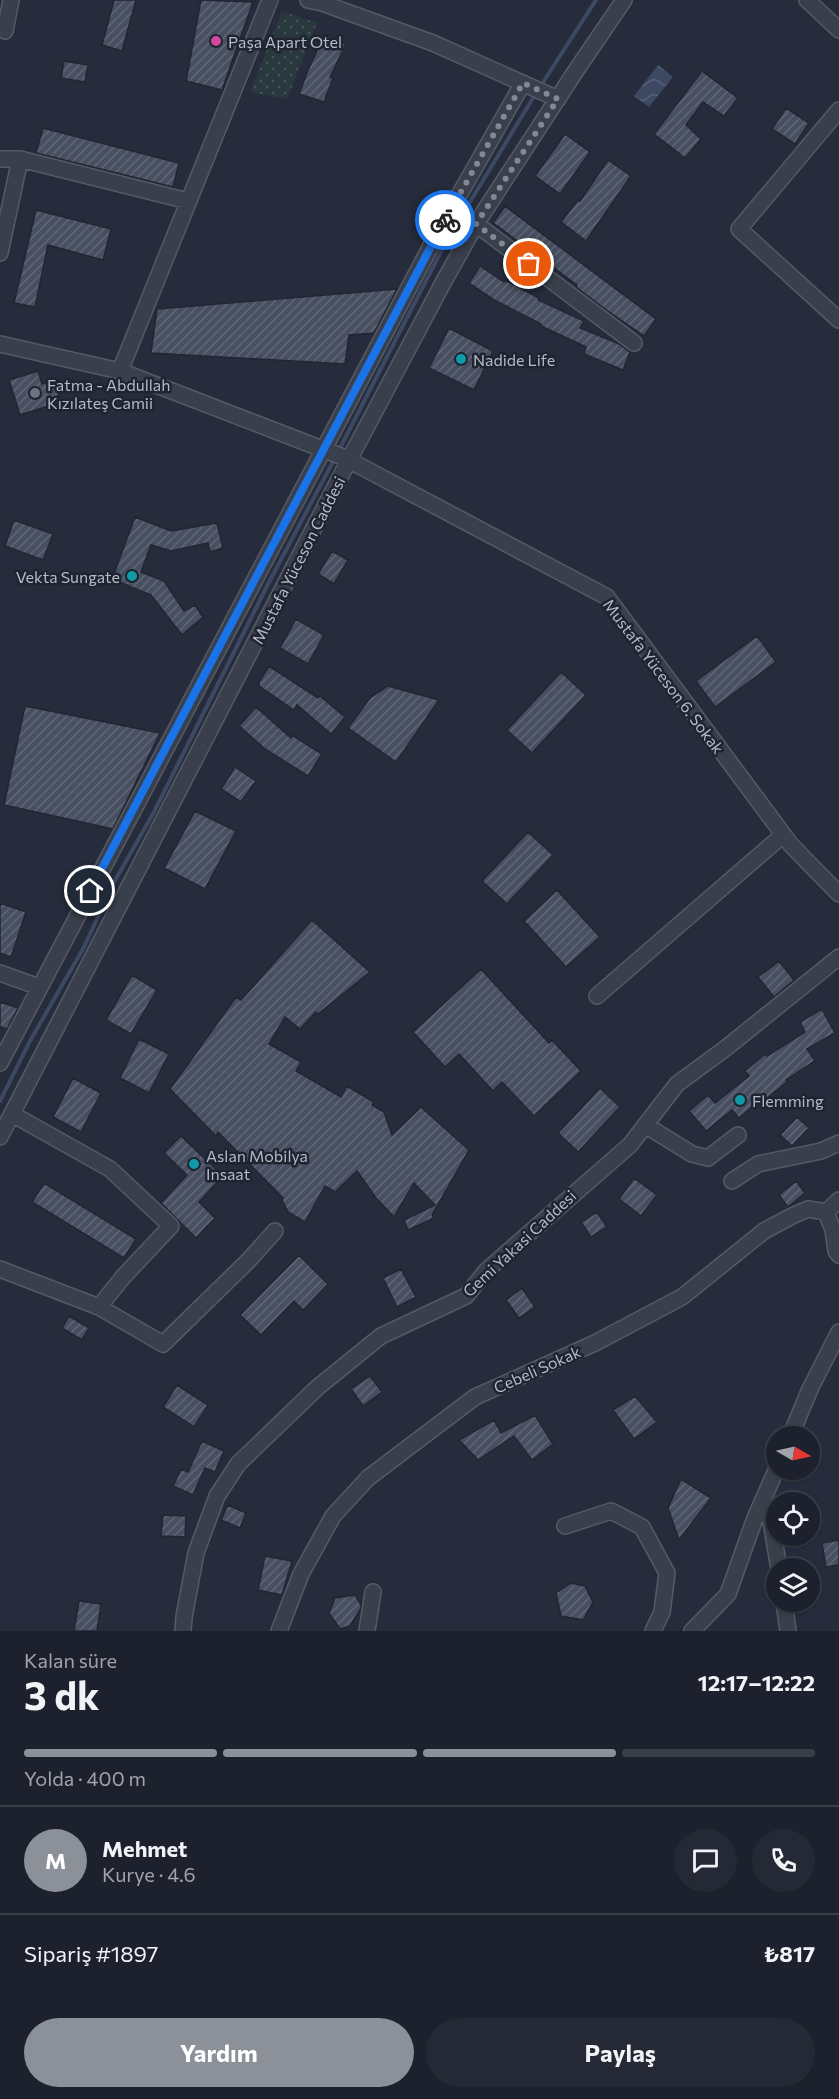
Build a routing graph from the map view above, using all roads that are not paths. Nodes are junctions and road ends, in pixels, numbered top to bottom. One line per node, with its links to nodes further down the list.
1 (11, 0): 7 (street)
2 (270, 0): 13 (street)
3 (308, 0): 8 (street)
4 (624, 0): 9 (street, Mustafa Yüceson Caddesi)
5 (807, 0): 6 (street)
6 (839, 30)
7 (5, 31)
8 (528, 85): 9 (street); 20 (street, Mustafa Yüceson Caddesi)
9 (558, 99): 14 (street, Mustafa Yüceson Caddesi)
10 (839, 110): 16 (street)
11 (0, 159): 12 (street)
12 (20, 159): 13 (street); 15 (street)
13 (188, 201): 19 (street)
14 (476, 224): 17 (street); 20 (street, Mustafa Yüceson Caddesi)
15 (0, 253)
16 (839, 320)
17 (634, 343)
18 (0, 344): 19 (street, Mustafa Yüceson 6. Sokak)
19 (120, 371): 20 (street, Mustafa Yüceson 6. Sokak)
20 (336, 455): 21 (street, Mustafa Yüceson 6. Sokak); 25 (street, Mustafa Yüceson Caddesi); 28 (street, Mustafa Yüceson Caddesi)
21 (783, 835): 22 (street, Mustafa Yüceson 6. Sokak); 26 (street)
22 (839, 894)
23 (839, 957): 29 (street, Gemi Yakasi Caddesi)
24 (0, 973): 25 (street)
25 (39, 987): 27 (street, Mustafa Yüceson Caddesi)
26 (597, 996)
27 (0, 1063)
28 (12, 1114): 31 (street, Mustafa Yüceson Caddesi); 39 (street)
29 (645, 1125): 30 (street); 48 (street, Gemi Yakasi Caddesi)
30 (738, 1135)
31 (0, 1137)
32 (839, 1143): 33 (street)
33 (732, 1181)
34 (839, 1200): 35 (street)
35 (826, 1212): 37 (street); 49 (street, Cebeli Sokak)
36 (275, 1231): 39 (street)
37 (839, 1255)
38 (0, 1269): 39 (street)
39 (99, 1307)
40 (837, 1340): 41 (street)
41 (795, 1426)
42 (772, 1480): 43 (street)
43 (762, 1505): 45 (street); 52 (street)
44 (565, 1526): 51 (street)
45 (777, 1558)
46 (373, 1592): 50 (street)
47 (785, 1612): 53 (street)
48 (183, 1631)
49 (279, 1631)
50 (367, 1631)
51 (653, 1631)
52 (692, 1631)
53 (788, 1631)

